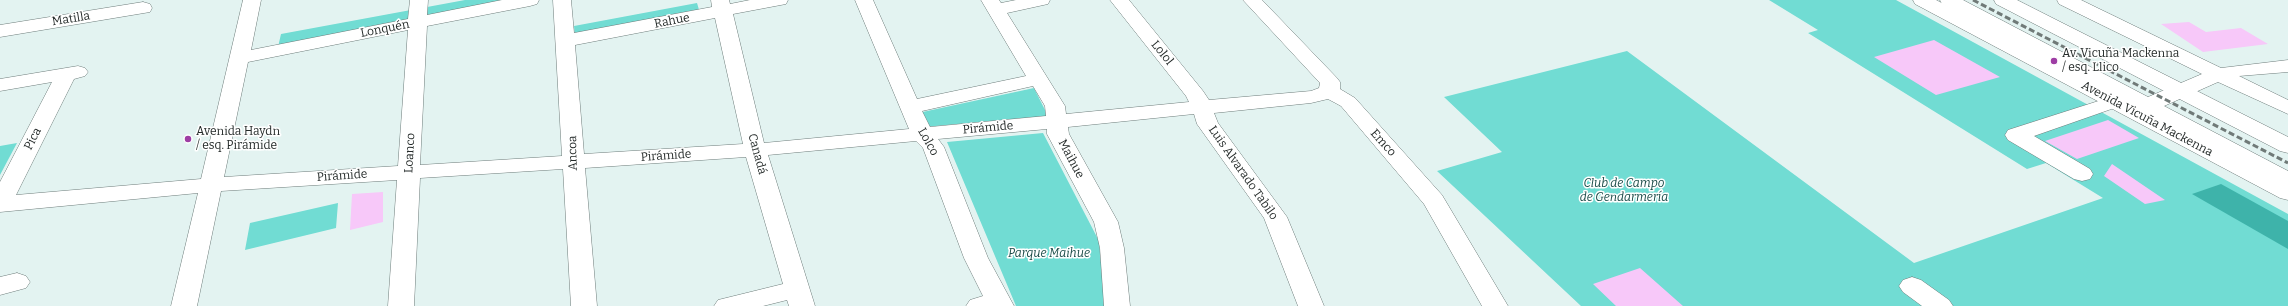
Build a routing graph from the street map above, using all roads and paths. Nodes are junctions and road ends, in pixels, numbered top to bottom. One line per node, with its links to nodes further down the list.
1 (252, 0): 21 (street)
2 (419, 0): 18 (street, Loanco)
3 (530, 0): 18 (street, Lonquén)
4 (562, 0): 20 (street, Ancoa)
5 (779, 0): 16 (street, Rahue)
6 (864, 0): 29 (street, Lolco)
7 (1041, 0): 15 (street)
8 (1119, 0): 30 (street, Lolol)
9 (1252, 0): 27 (street)
10 (1922, 0): 28 (street, Avenida Vicuña Mackenna)
11 (1949, 0): 32 (street)
12 (1958, 0): 32 (street)
13 (2003, 0): 26 (street)
14 (2066, 0): 23 (street)
15 (993, 5): 24 (street, Maihue)
16 (721, 6): 20 (street, Rahue); 36 (street, Canadá)
17 (143, 8): 19 (street, Matilla)
18 (418, 22): 21 (street, Lonquén); 38 (street, Loanco)
19 (0, 31)
20 (565, 41): 37 (street, Ancoa)
21 (239, 58): 42 (street)
22 (2288, 66): 23 (street)
23 (2218, 74): 26 (street); 31 (street)
24 (1038, 79): 29 (street); 33 (street, Maihue)
25 (0, 85): 44 (street, Pica)
26 (2179, 90): 32 (street); 35 (street)
27 (1329, 91): 30 (street, Pirámide); 54 (street, Emco)
28 (2113, 102): 32 (street, Avenida Vicuña Mackenna); 39 (street)
29 (910, 107): 34 (street, Lolco)
30 (1201, 108): 33 (street, Pirámide); 53 (street, Luis Alvarado Tabilo)
31 (2288, 108)
32 (2150, 109): 40 (street); 41 (street); 43 (street, Avenida Vicuña Mackenna)
33 (1057, 122): 34 (street, Pirámide); 52 (street, Maihue)
34 (922, 134): 36 (street, Pirámide); 47 (street, Lolco)
35 (2288, 146)
36 (755, 150): 37 (street, Pirámide); 46 (street, Canadá)
37 (574, 161): 38 (street, Pirámide); 50 (street, Ancoa)
38 (409, 172): 42 (street, Pirámide); 49 (street, Loanco)
39 (2082, 174)
40 (2288, 174)
41 (2288, 180)
42 (211, 185): 44 (street, Pirámide); 48 (street)
43 (2288, 193)
44 (0, 204)
45 (1912, 286): 55 (street)
46 (800, 298): 51 (street)
47 (993, 305)
48 (184, 306)
49 (401, 306)
50 (584, 306)
51 (726, 306)
52 (1117, 306)
53 (1311, 306)
54 (1495, 306)
55 (1940, 306)

